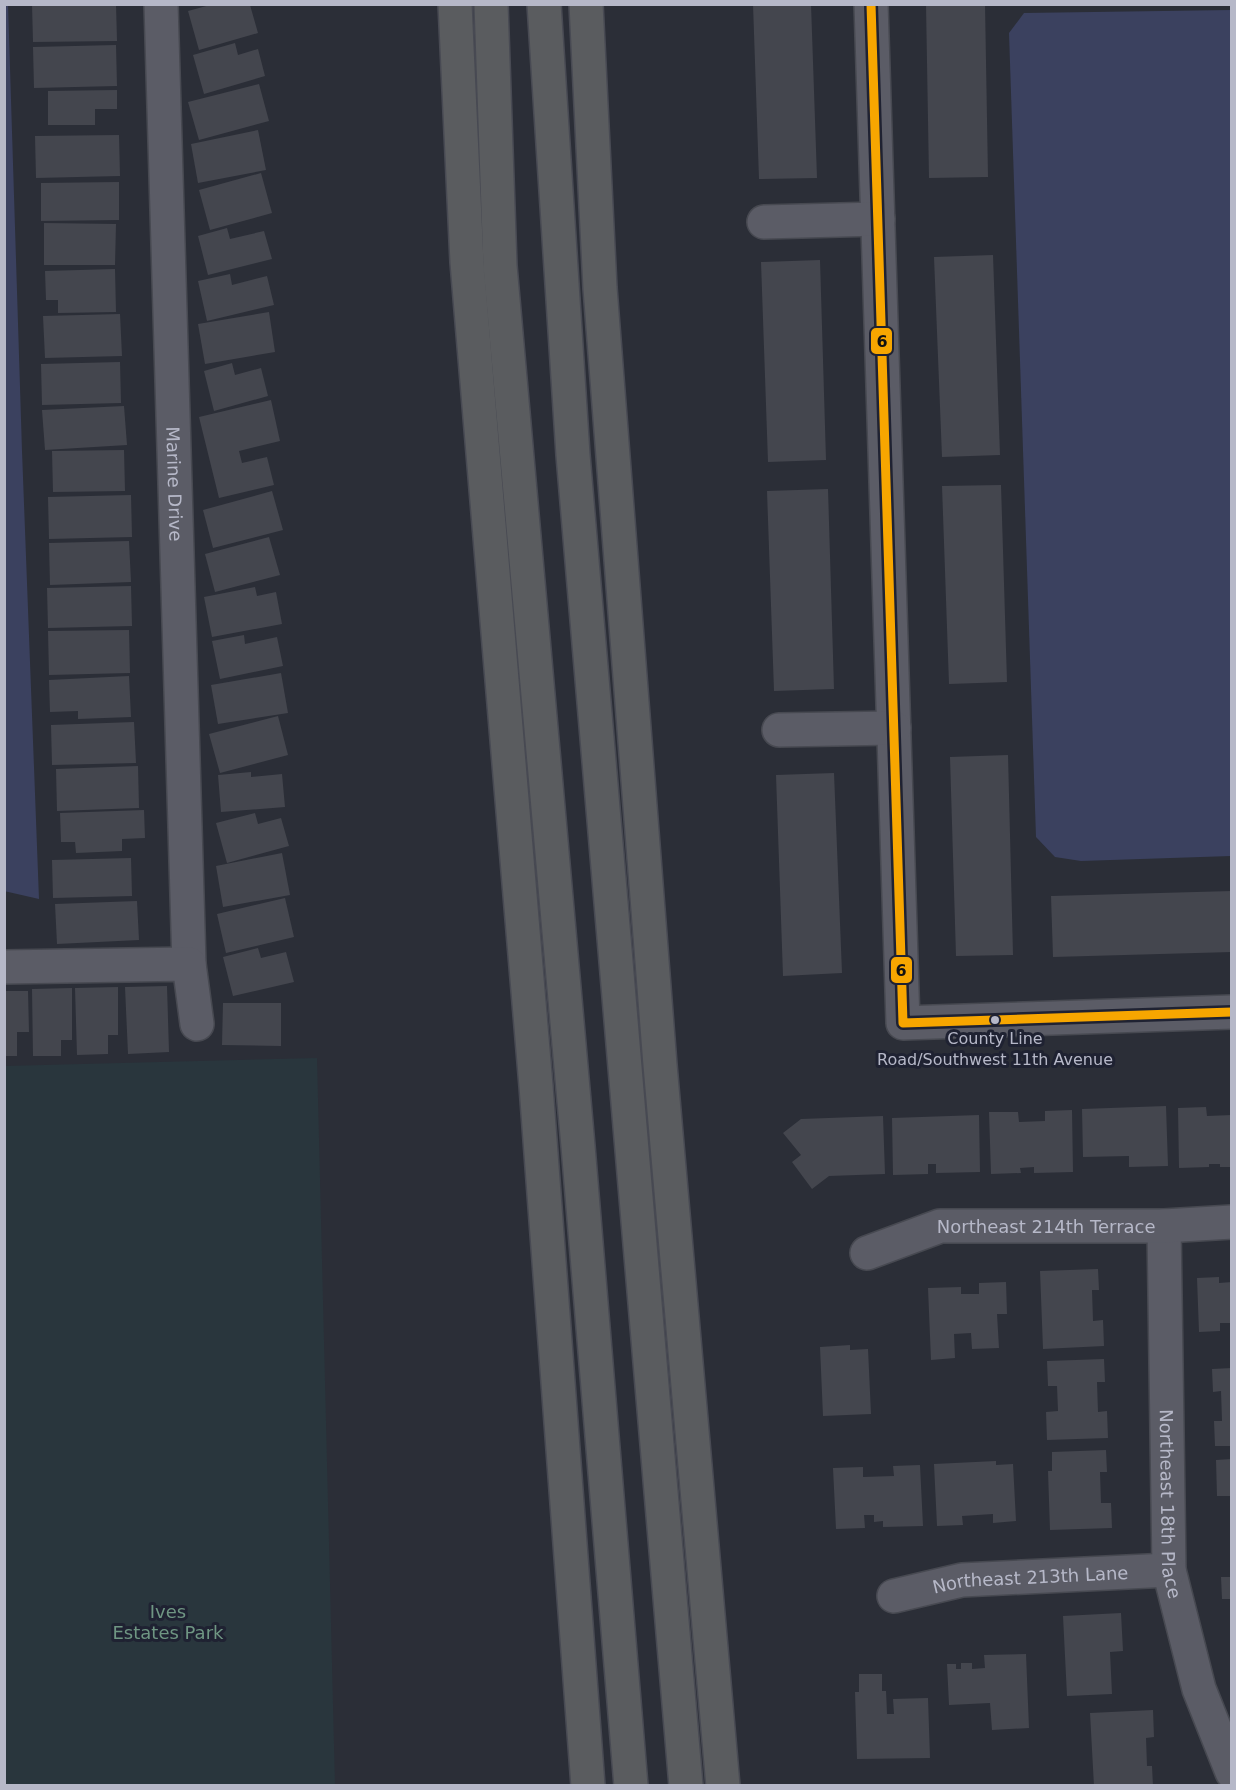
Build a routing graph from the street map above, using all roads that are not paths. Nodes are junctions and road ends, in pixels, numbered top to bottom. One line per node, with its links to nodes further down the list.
1 (161, 4): 11 (street, Marine Drive)
2 (455, 4): 21 (highway)
3 (491, 4): 22 (highway)
4 (544, 4): 23 (highway)
5 (586, 4): 24 (highway)
6 (871, 4): 7 (street)
7 (878, 219): 8 (street); 9 (street)
8 (764, 222)
9 (894, 728): 10 (street); 13 (street)
10 (778, 730)
11 (189, 964): 12 (street); 14 (street, Marine Drive)
12 (4, 967)
13 (1232, 1012)
14 (197, 1024)
15 (1232, 1222): 16 (street, Northeast 214th Terrace)
16 (1164, 1226): 17 (street, Northeast 214th Terrace); 18 (street, Northeast 18th Place)
17 (867, 1253)
18 (1169, 1570): 19 (street, Northeast 213th Lane); 20 (street, Northeast 18th Place)
19 (894, 1596)
20 (1232, 1772)
21 (588, 1785)
22 (631, 1785)
23 (686, 1785)
24 (723, 1785)

